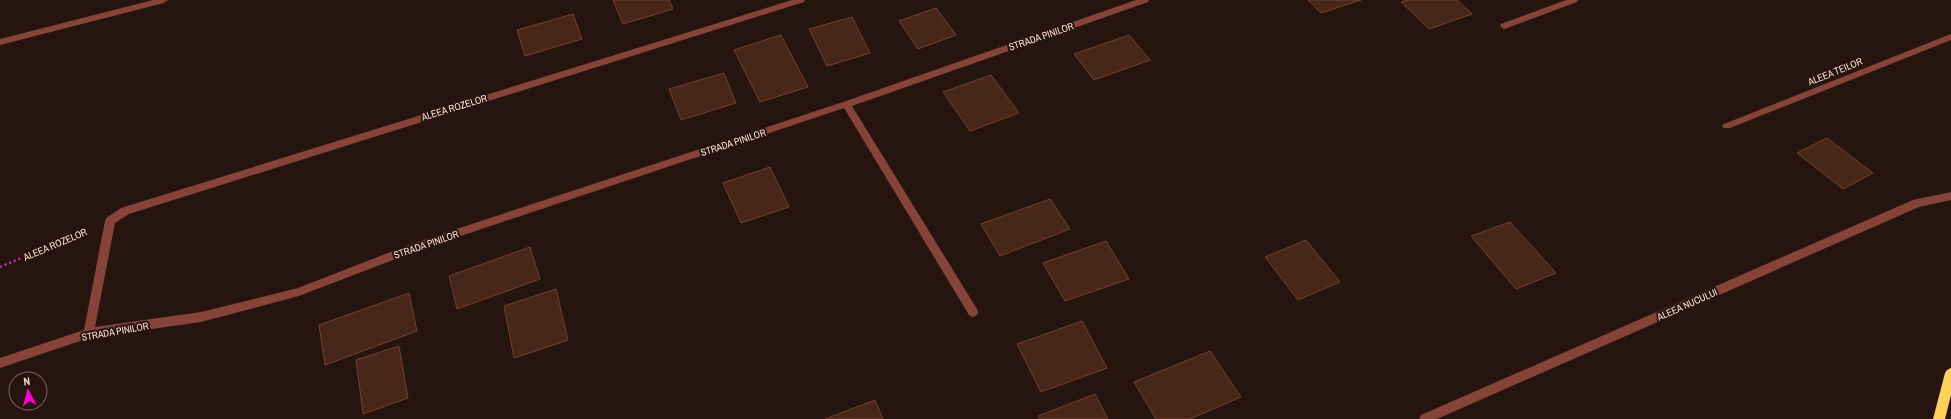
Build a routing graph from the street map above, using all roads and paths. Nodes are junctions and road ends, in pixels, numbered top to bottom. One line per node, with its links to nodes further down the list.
1 (164, 0): 7 (street)
2 (801, 0): 11 (street, ALEEA ROZELOR)
3 (1145, 0): 8 (street, STRADA PINILOR)
4 (1574, 0): 5 (street)
5 (1504, 26)
6 (1951, 37): 9 (street, ALEEA TEILOR)
7 (0, 42)
8 (846, 104): 13 (street); 14 (street, STRADA PINILOR)
9 (1727, 126)
10 (1951, 196): 17 (street, ALEEA NUCULUI)
11 (110, 221): 12 (path, ALEEA ROZELOR); 14 (street)
12 (0, 267)
13 (973, 312)
14 (89, 333): 15 (street, STRADA PINILOR)
15 (0, 363)
16 (1951, 373): 18 (main road)
17 (1425, 419)
18 (1939, 419)

